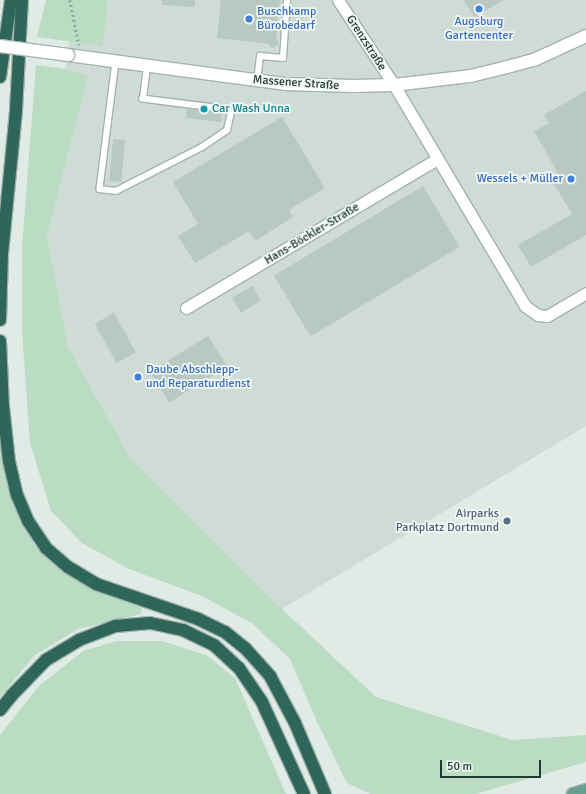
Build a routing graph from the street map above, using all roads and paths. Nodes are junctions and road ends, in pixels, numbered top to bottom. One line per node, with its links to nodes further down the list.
1 (10, 0): 11 (highway)
2 (22, 0): 17 (highway)
3 (70, 0): 8 (path)
4 (288, 0): 12 (lane)
5 (338, 0): 13 (street, Grenzstraße)
6 (586, 36): 13 (main road, Massener Straße)
7 (0, 46): 9 (main road, Massener Straße, bridge)
8 (80, 46)
9 (116, 62): 10 (main road, Massener Straße); 10 (lane)
10 (147, 66): 12 (main road, Massener Straße)
11 (0, 77)
12 (257, 81): 13 (main road, Massener Straße)
13 (394, 85): 14 (street)
14 (437, 159): 15 (street); 16 (street, Hans-Böckler-Straße)
15 (586, 293)
16 (186, 308)
17 (0, 320)
18 (0, 341): 22 (highway)
19 (0, 710): 21 (highway)
20 (586, 790): 23 (main road)
21 (304, 794)
22 (325, 794)
23 (573, 794)

